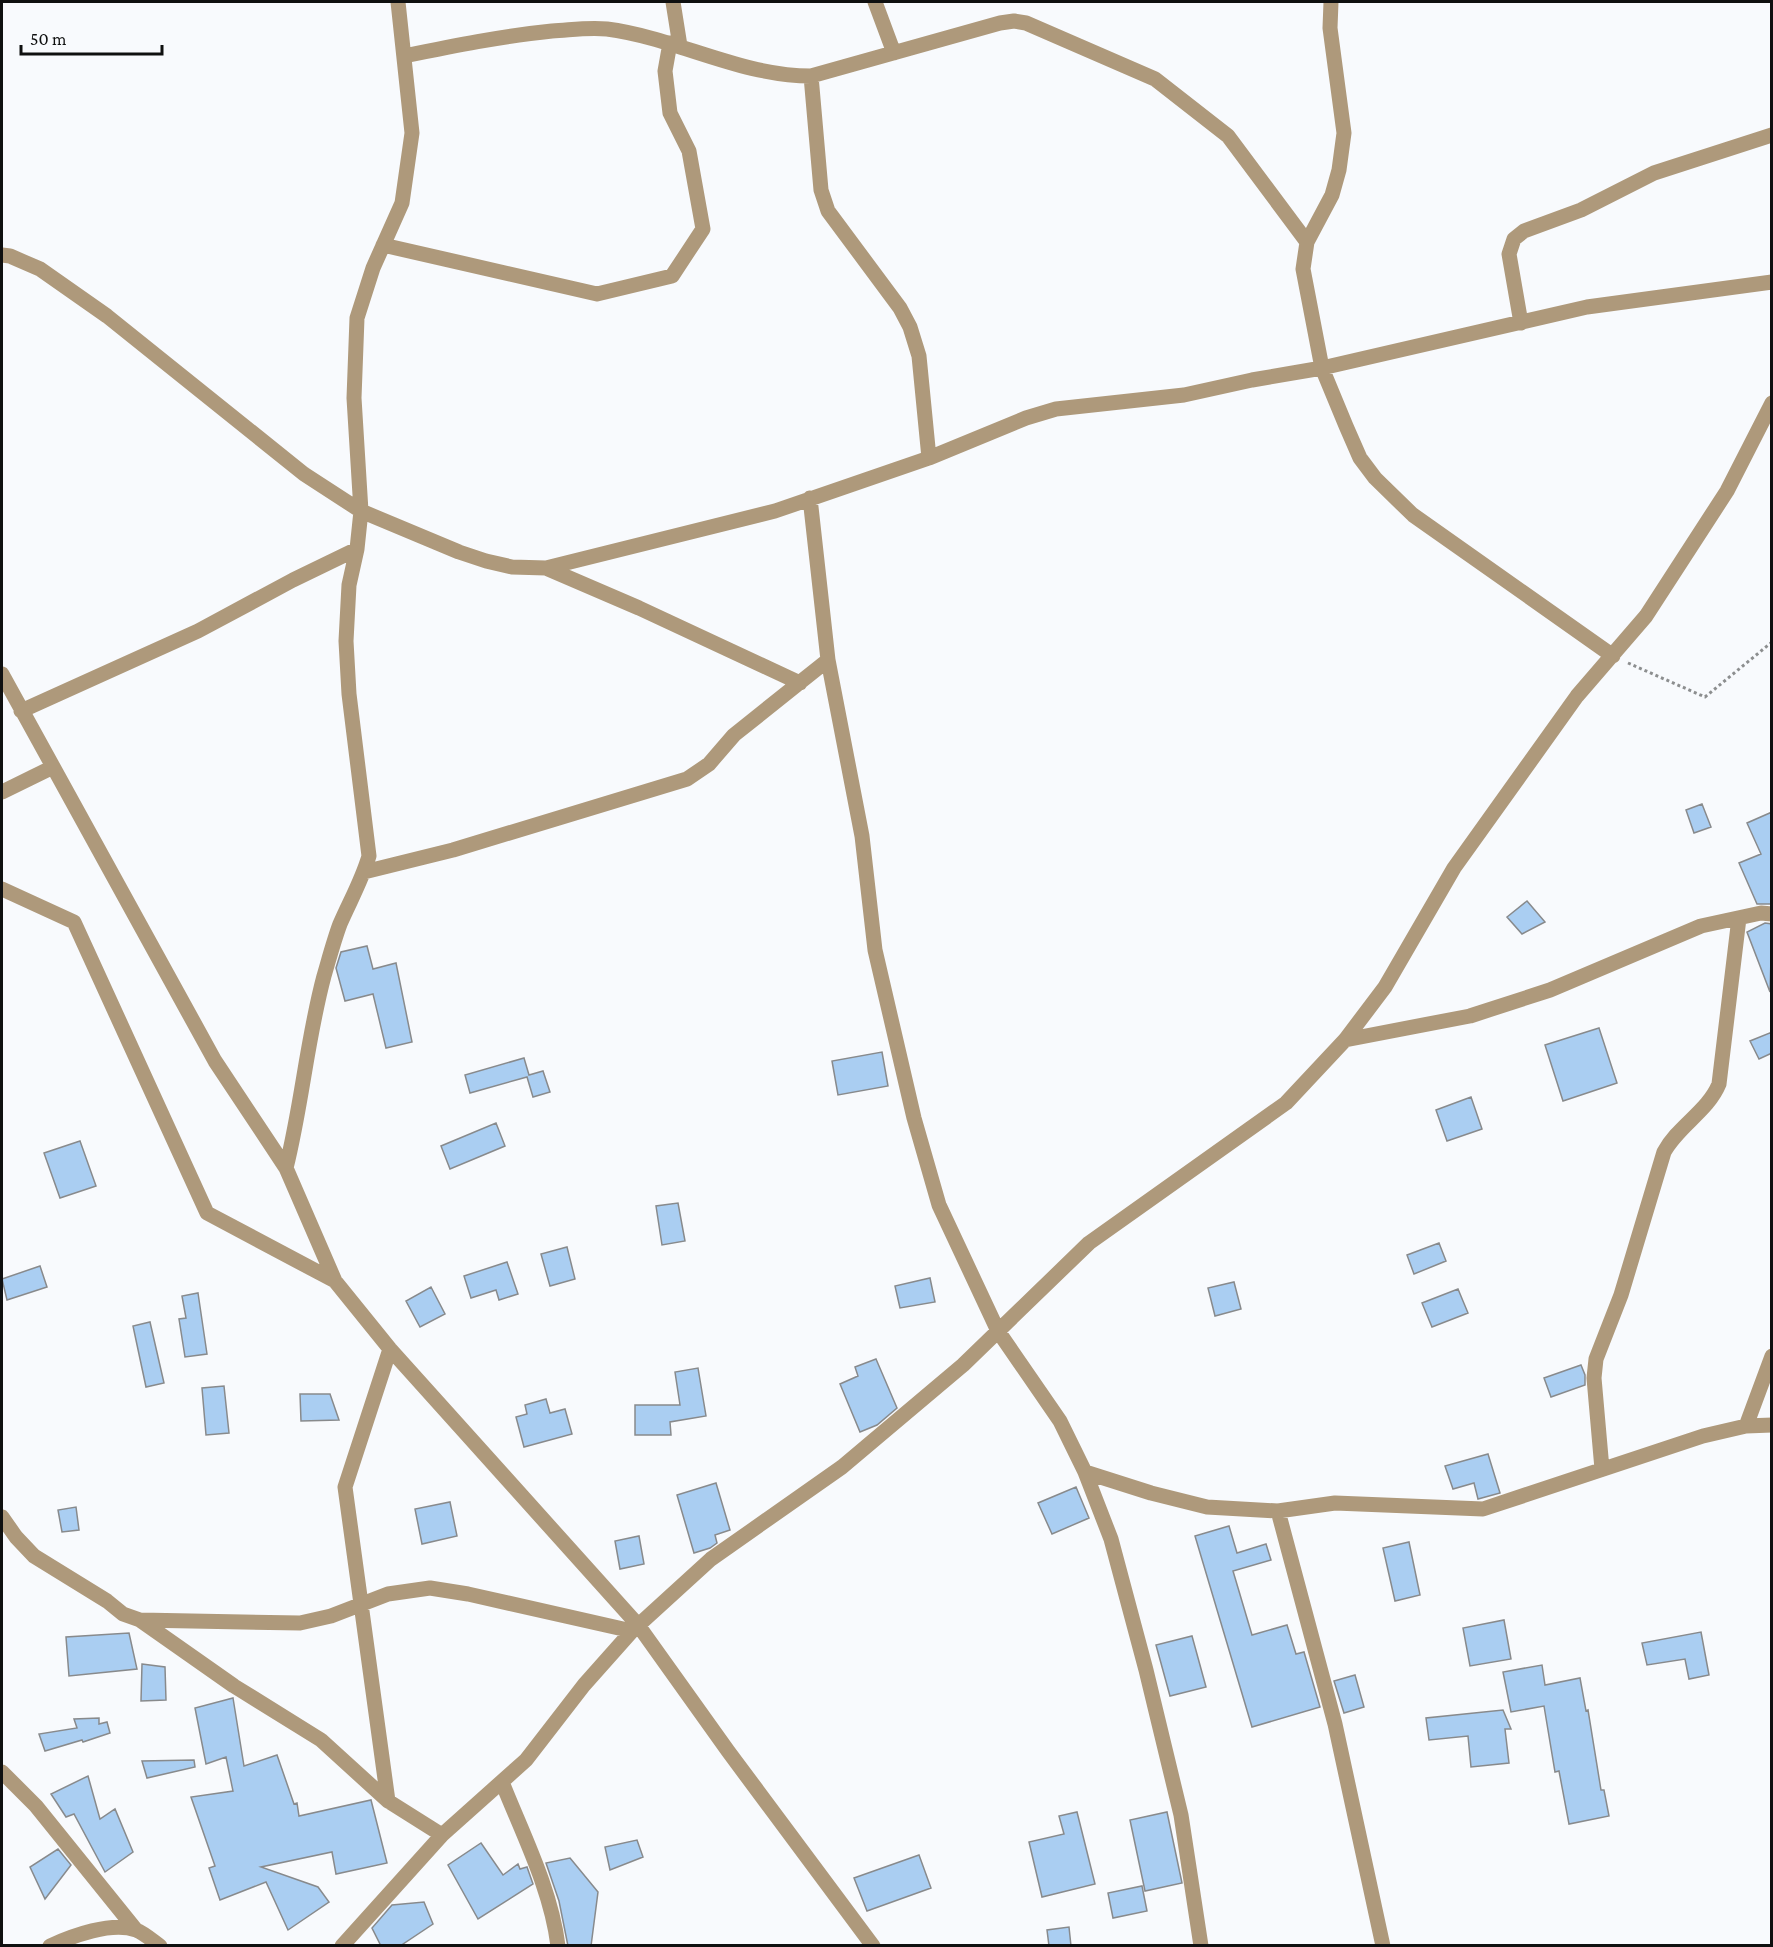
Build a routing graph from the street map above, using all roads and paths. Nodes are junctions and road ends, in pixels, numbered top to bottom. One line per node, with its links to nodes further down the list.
1 (398, 2): 7 (street)
2 (673, 2): 5 (street)
3 (875, 2): 6 (street)
4 (1331, 2): 10 (street)
5 (675, 44): 7 (street); 8 (street); 11 (street)
6 (894, 53): 8 (street); 10 (street)
7 (404, 56): 11 (street)
8 (811, 76): 17 (street)
9 (1772, 135): 14 (street)
10 (1307, 242): 15 (street)
11 (383, 245): 19 (street)
12 (2, 255): 19 (street)
13 (1772, 282): 14 (street)
14 (1521, 323): 15 (street)
15 (1322, 369): 17 (street); 23 (street)
16 (1772, 403): 23 (street)
17 (929, 459): 18 (street)
18 (810, 498): 21 (street); 24 (street)
19 (361, 511): 20 (street); 21 (street)
20 (357, 549): 27 (street); 30 (street)
21 (546, 568): 26 (street)
22 (1772, 642): 23 (path)
23 (1612, 656): 34 (street)
24 (828, 660): 26 (street); 37 (street)
25 (2, 674): 27 (street)
26 (800, 682): 30 (street)
27 (21, 711): 28 (street)
28 (51, 768): 29 (street); 35 (street)
29 (2, 792)
30 (364, 872): 35 (street)
31 (2, 889): 36 (street)
32 (1772, 914): 33 (street)
33 (1739, 918): 34 (street); 42 (street)
34 (1345, 1040): 37 (street)
35 (286, 1168): 36 (street)
36 (335, 1281): 38 (street)
37 (998, 1331): 43 (street); 48 (street)
38 (390, 1349): 46 (street); 48 (street)
39 (1772, 1356): 41 (street)
40 (1772, 1425): 41 (street)
41 (1746, 1426): 42 (street)
42 (1602, 1469): 44 (street)
43 (1085, 1472): 44 (street); 59 (street)
44 (1278, 1510): 60 (street)
45 (2, 1517): 47 (street)
46 (362, 1603): 47 (street); 48 (street); 51 (street)
47 (140, 1620): 51 (street)
48 (635, 1628): 50 (street); 58 (street)
49 (2, 1773): 53 (street)
50 (502, 1782): 52 (street); 57 (street)
51 (388, 1801): 52 (street)
52 (442, 1835): 56 (street)
53 (136, 1930): 54 (street); 55 (street)
54 (50, 1946)
55 (160, 1946)
56 (342, 1946)
57 (558, 1946)
58 (873, 1946)
59 (1201, 1946)
60 (1383, 1946)

